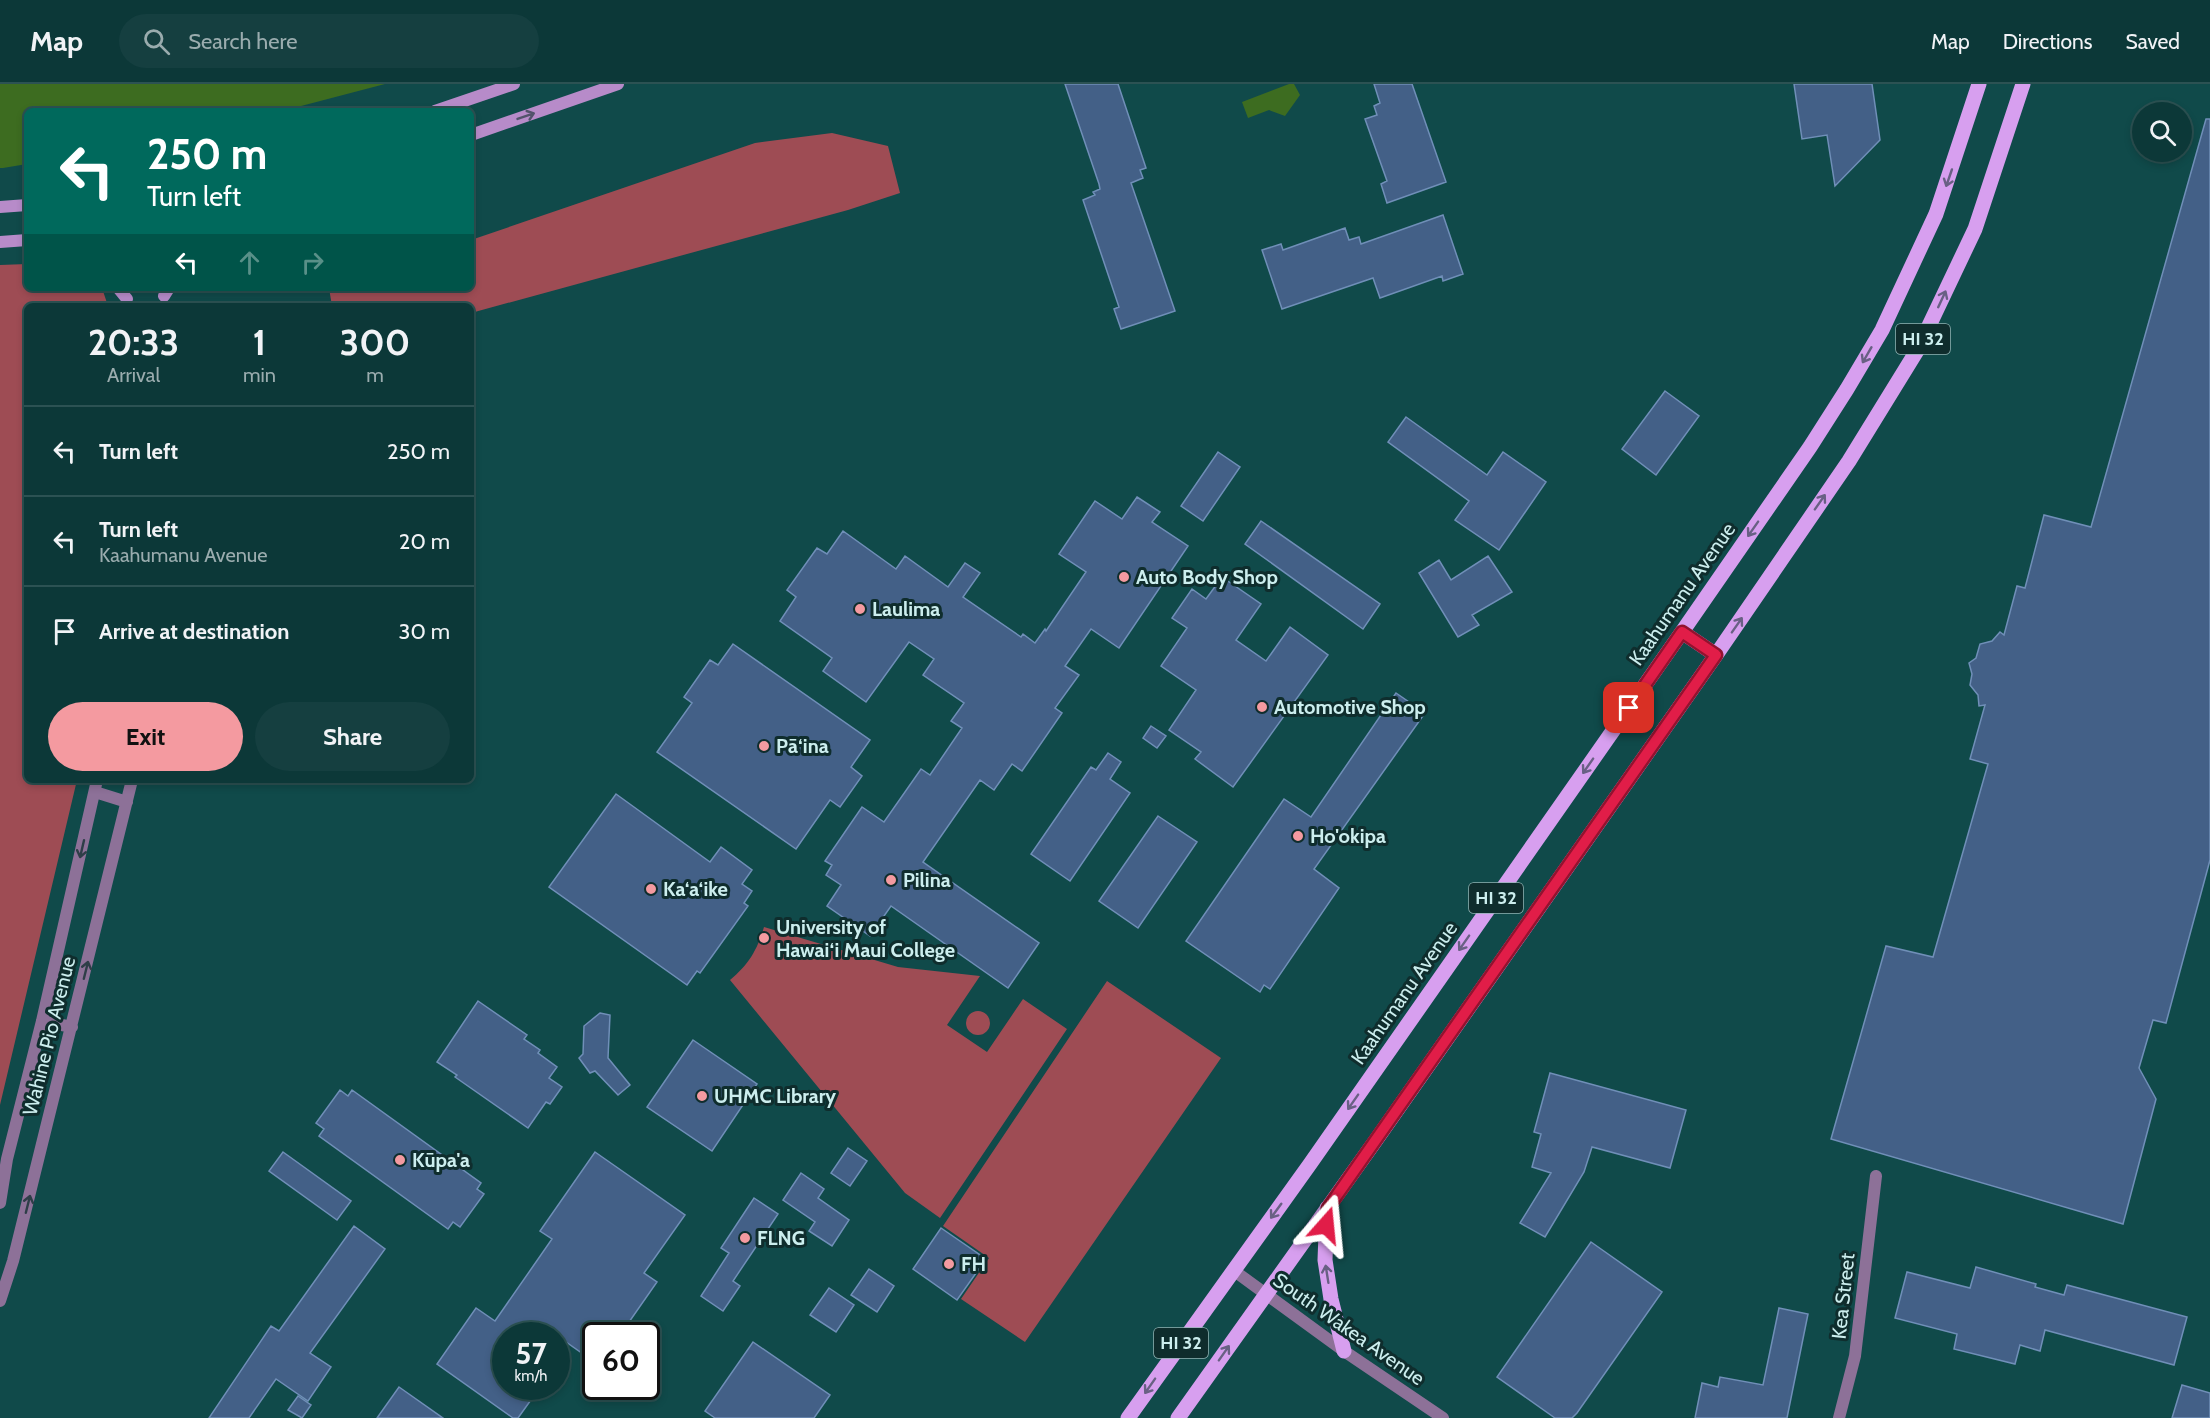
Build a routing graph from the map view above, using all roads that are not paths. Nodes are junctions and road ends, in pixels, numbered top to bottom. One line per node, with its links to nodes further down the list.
1 (514, 84): 5 (main road)
2 (618, 84): 6 (main road, one-way to 2)
3 (1979, 84): 11 (main road, Kaahumanu Avenue / HI 32, one-way to 11)
4 (2023, 84): 12 (main road, HI 32, one-way to 4)
5 (444, 108)
6 (474, 134)
7 (24, 204): 8 (main road)
8 (0, 207)
9 (24, 241): 10 (main road)
10 (0, 242)
11 (1682, 632): 12 (main road); 21 (main road, Kaahumanu Avenue / HI 32, one-way to 21)
12 (1716, 655): 20 (main road, HI 32)
13 (131, 783): 15 (street, Wahine Pio Avenue)
14 (96, 786): 15 (street); 16 (street, Wahine Pio Avenue, one-way to 16)
15 (127, 802): 17 (street, Wahine Pio Avenue, one-way to 15)
16 (42, 1021): 17 (street); 19 (street, Wahine Pio Avenue)
17 (72, 1027): 23 (street, Wahine Pio Avenue, one-way to 17)
18 (1876, 1176): 28 (street, Kea Street)
19 (0, 1203)
20 (1328, 1208): 22 (main road, HI 32); 24 (main road, one-way to 20)
21 (1233, 1270): 22 (street, South Wakea Avenue); 25 (main road, Kaahumanu Avenue / HI 32, one-way to 25)
22 (1266, 1295): 24 (street, South Wakea Avenue); 26 (main road, HI 32, one-way to 22)
23 (0, 1301)
24 (1344, 1351): 27 (street, South Wakea Avenue)
25 (1128, 1418)
26 (1178, 1418)
27 (1443, 1418)
28 (1839, 1418)

